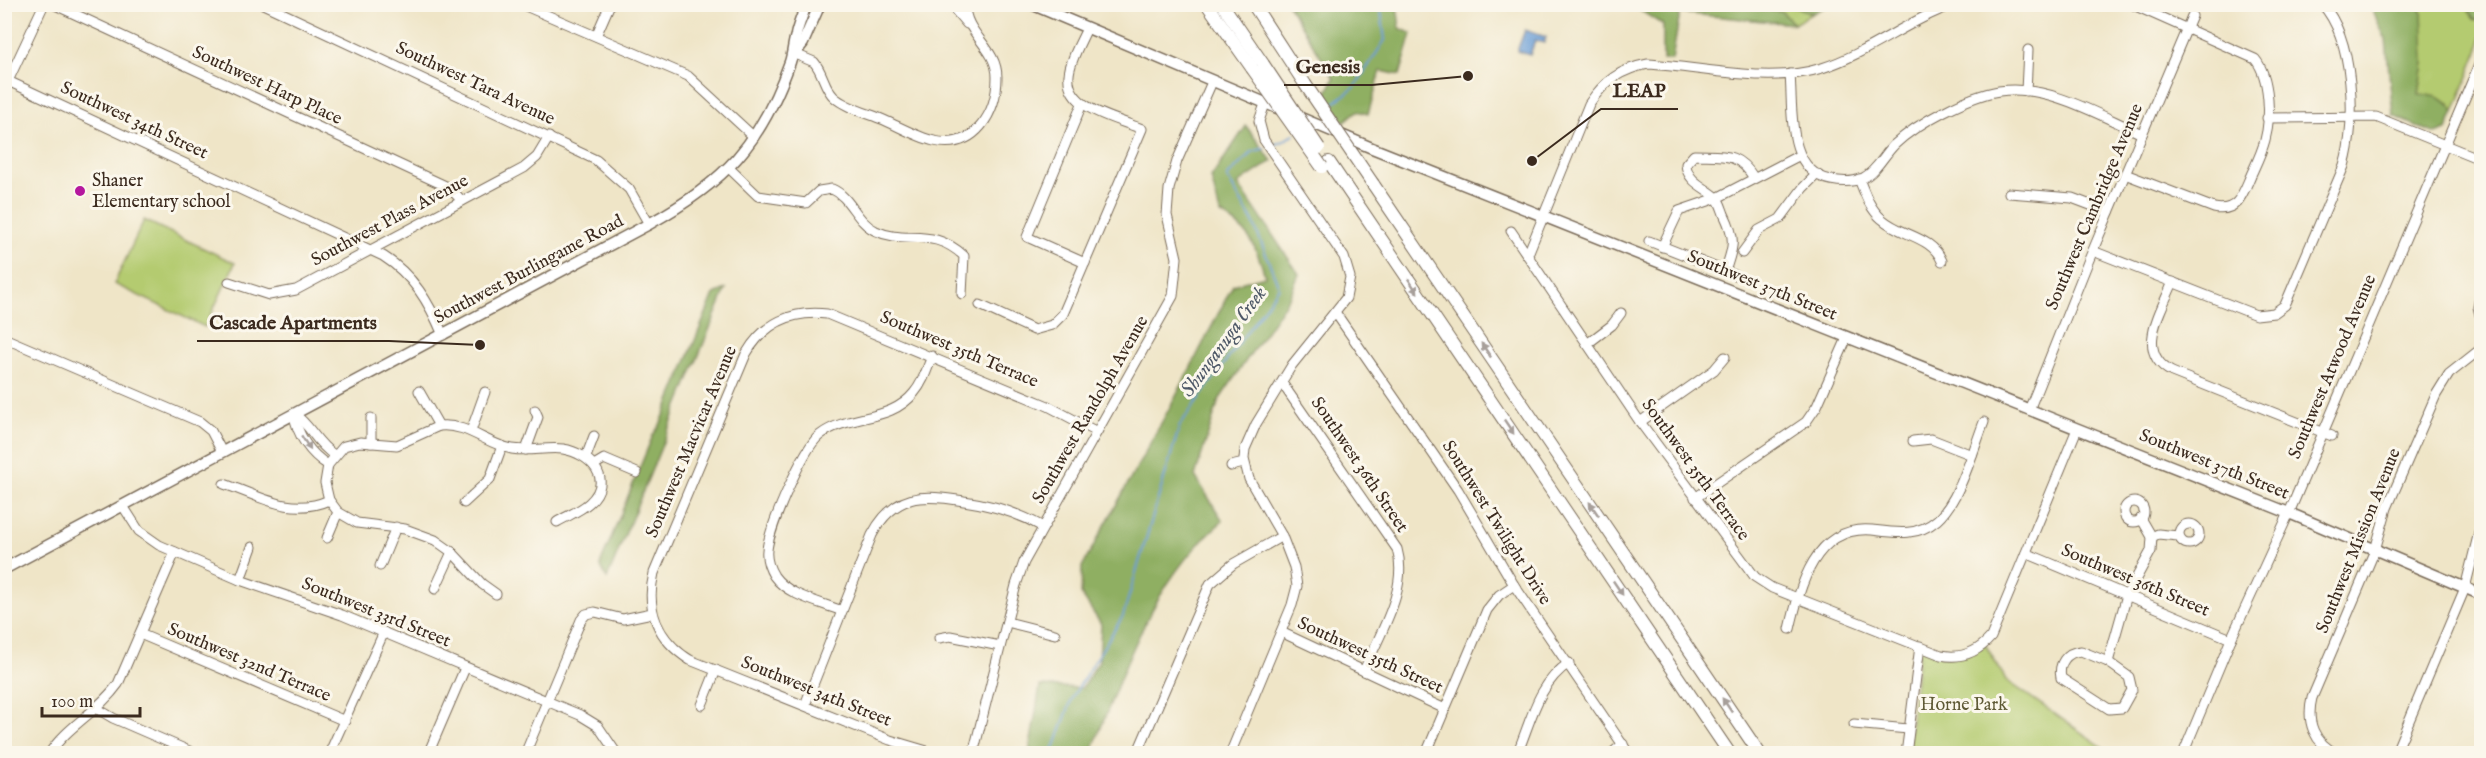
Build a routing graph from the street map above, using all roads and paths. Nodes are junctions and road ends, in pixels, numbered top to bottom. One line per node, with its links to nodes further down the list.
1 (44, 4): 54 (street, Southwest 34th Street)
2 (53, 4): 47 (street, Southwest Harp Place)
3 (263, 4): 35 (street, Southwest Tara Avenue)
4 (521, 4): 22 (street)
5 (610, 4): 22 (street)
6 (806, 4): 24 (main road, Southwest Burlingame Road)
7 (820, 4): 24 (main road, Southwest Burlingame Road)
8 (950, 4): 20 (street)
9 (965, 4): 20 (street)
10 (1031, 4): 19 (main road, Southwest 37th Street)
11 (1200, 4): 26 (highway)
12 (1208, 4): 26 (highway)
13 (1222, 4): 26 (highway)
14 (1254, 4): 176 (highway, one-way to 14, bridge)
15 (1955, 4): 27 (street)
16 (2131, 4): 21 (street)
17 (2322, 4): 32 (street)
18 (2192, 16): 21 (street, Southwest Cambridge Avenue)
19 (1087, 27): 28 (main road, Southwest 37th Street); 30 (street)
20 (970, 28): 24 (street)
21 (2187, 28): 33 (street); 34 (street, Southwest Cambridge Avenue)
22 (596, 36): 36 (street)
23 (2028, 50): 29 (street)
24 (793, 56): 36 (main road, Southwest Burlingame Road)
25 (2481, 58): 37 (street, Southwest Atwood Avenue)
26 (1255, 65): 175 (highway, one-way to 175, bridge)
27 (1790, 74): 38 (street); 49 (street)
28 (1212, 82): 31 (main road, Southwest 37th Street); 88 (street, Southwest Randolph Avenue)
29 (2026, 91): 34 (street); 44 (street)
30 (1082, 104): 59 (street); 59 (street)
31 (1264, 104): 49 (main road, Southwest 37th Street); 65 (street)
32 (2349, 116): 33 (street); 37 (street); 61 (street)
33 (2267, 117): 42 (street)
34 (2142, 134): 42 (street, Southwest Cambridge Avenue)
35 (549, 137): 47 (street, Southwest Plass Avenue); 50 (street, Southwest Tara Avenue)
36 (754, 137): 40 (main road, Southwest Burlingame Road)
37 (2445, 145): 39 (street); 89 (street, Southwest Atwood Avenue)
38 (1800, 155): 41 (street); 43 (street)
39 (2481, 160)
40 (729, 168): 50 (main road, Southwest Burlingame Road); 63 (street)
41 (1817, 174): 44 (street); 56 (street)
42 (2125, 174): 48 (street, Southwest Cambridge Avenue)
43 (1754, 178): 46 (street); 46 (street)
44 (1859, 179): 58 (street)
45 (2009, 193): 48 (street)
46 (1717, 198): 53 (street); 53 (street)
47 (462, 201): 54 (street, Southwest Plass Avenue)
48 (2109, 212): 55 (street, Southwest Cambridge Avenue)
49 (1543, 215): 57 (street); 71 (main road, Southwest 37th Street)
50 (649, 224): 69 (main road, Southwest Burlingame Road)
51 (1512, 231): 57 (street, Southwest 35th Terrace)
52 (1649, 242): 53 (street)
53 (1662, 246)
54 (372, 250): 60 (street, Southwest Plass Avenue); 69 (street, Southwest 34th Street)
55 (2093, 251): 61 (street); 80 (street, Southwest Cambridge Avenue)
56 (1742, 253)
57 (1528, 254): 72 (street, Southwest 35th Terrace)
58 (1941, 261)
59 (1085, 263): 64 (street)
60 (230, 282)
61 (2173, 282): 89 (street)
62 (2481, 287): 68 (street)
63 (962, 294)
64 (980, 305)
65 (1335, 312): 76 (street); 128 (street, Southwest Twilight Drive)
66 (804, 313): 74 (street, Southwest 35th Terrace); 136 (street, Southwest Macvicar Avenue)
67 (1621, 313): 72 (street)
68 (2481, 323)
69 (443, 335): 81 (main road, Southwest Burlingame Road)
70 (4, 338): 95 (street)
71 (1847, 338): 80 (main road, Southwest 37th Street); 105 (street)
72 (1587, 344): 83 (street, Southwest 35th Terrace)
73 (2481, 348): 121 (street, Southwest Mission Avenue)
74 (932, 357): 88 (street, Southwest 35th Terrace); 135 (street)
75 (1725, 357): 83 (street)
76 (1282, 383): 99 (street); 151 (street, Southwest 36th Street)
77 (419, 391): 85 (street)
78 (485, 392): 87 (street)
79 (535, 410): 94 (street)
80 (2028, 410): 86 (main road, Southwest 37th Street)
81 (294, 414): 95 (main road, Southwest Burlingame Road); 96 (street); 100 (street, one-way to 100)
82 (371, 418): 92 (street)
83 (1640, 422): 105 (street, Southwest 35th Terrace)
84 (1984, 422): 97 (street)
85 (439, 426): 87 (street); 92 (street)
86 (2077, 429): 110 (main road, Southwest 37th Street); 124 (street)
87 (471, 431): 93 (street)
88 (1097, 432): 115 (street, Southwest Randolph Avenue)
89 (2327, 434): 110 (street, Southwest Atwood Avenue)
90 (594, 436): 98 (street)
91 (1913, 441): 97 (street)
92 (371, 443): 96 (street)
93 (502, 446): 94 (street); 107 (street)
94 (526, 450): 98 (street)
95 (222, 452): 108 (main road, Southwest Burlingame Road)
96 (334, 455): 100 (street)
97 (1971, 455): 134 (street)
98 (586, 457): 101 (street)
99 (1244, 463): 102 (street); 116 (street)
100 (328, 465): 106 (street)
101 (594, 465): 103 (street); 113 (street)
102 (1231, 466)
103 (637, 473)
104 (224, 484): 106 (street)
105 (1695, 498): 134 (street, Southwest 35th Terrace)
106 (329, 500): 109 (street)
107 (464, 503)
108 (123, 506): 122 (street, Southwest 33rd Street); 126 (main road, Southwest Burlingame Road)
109 (338, 512): 114 (street); 119 (street)
110 (2289, 513): 121 (main road, Southwest 37th Street); 144 (street, Southwest Atwood Avenue)
111 (2141, 519): 118 (street)
112 (2481, 520): 129 (street)
113 (557, 522)
114 (396, 527): 123 (street); 125 (street)
115 (1043, 527): 135 (street); 137 (street, Southwest Randolph Avenue)
116 (1282, 536): 140 (street); 169 (street)
117 (2178, 536): 118 (street)
118 (2152, 537): 132 (street)
119 (327, 538)
120 (252, 547): 127 (street)
121 (2375, 550): 129 (main road, Southwest 37th Street); 179 (street, Southwest Mission Avenue)
122 (175, 552): 127 (street, Southwest 33rd Street); 141 (street)
123 (452, 552): 130 (street); 131 (street)
124 (2026, 553): 132 (street, Southwest 36th Street); 146 (street)
125 (380, 566)
126 (4, 569)
127 (240, 580): 139 (street, Southwest 33rd Street)
128 (1514, 585): 148 (street, Southwest Twilight Drive); 156 (street)
129 (2465, 588): 133 (main road, Southwest 37th Street); 180 (street)
130 (435, 589)
131 (496, 594)
132 (2127, 595): 144 (street, Southwest 36th Street); 147 (street)
133 (2481, 595)
134 (1797, 598): 138 (street); 146 (street, Southwest 35th Terrace)
135 (842, 611): 154 (street)
136 (652, 613): 150 (street, Southwest 34th Street); 152 (street)
137 (1007, 622): 142 (street); 145 (street, Southwest Randolph Avenue)
138 (1790, 629)
139 (384, 632): 149 (street, Southwest 33rd Street); 157 (street)
140 (1281, 632): 151 (street, Southwest 35th Street); 170 (street)
141 (140, 634): 155 (street); 157 (street, Southwest 32nd Terrace)
142 (1055, 634)
143 (939, 638): 145 (street)
144 (2231, 639): 178 (street, Southwest Atwood Avenue)
145 (1000, 646): 168 (street, Southwest Randolph Avenue)
146 (1920, 646): 159 (street)
147 (2108, 662): 147 (street)
148 (1569, 663): 160 (street, Southwest Twilight Drive); 172 (street)
149 (465, 668): 152 (street, Southwest 33rd Street); 164 (street)
150 (716, 670): 153 (street, Southwest 34th Street); 154 (street, Southwest 34th Street)
151 (1364, 671): 156 (street, Southwest 35th Street)
152 (547, 701): 165 (street); 166 (street, Southwest 33rd Street)
153 (702, 705)
154 (805, 705): 167 (street, Southwest 34th Street)
155 (96, 708): 161 (street); 162 (street)
156 (1445, 709): 171 (street)
157 (345, 721): 163 (street)
158 (1854, 724): 159 (street)
159 (1908, 729): 177 (street)
160 (1623, 744): 173 (street); 174 (street, Southwest Twilight Drive)
161 (49, 753)
162 (196, 753)
163 (329, 753)
164 (428, 753)
165 (525, 753)
166 (617, 753)
167 (937, 753)
168 (973, 753)
169 (1137, 753)
170 (1230, 753)
171 (1426, 753)
172 (1517, 753)
173 (1611, 753)
174 (1629, 753)
175 (1730, 753)
176 (1760, 753)
177 (1906, 753)
178 (2183, 753)
179 (2337, 753)
180 (2395, 753)

